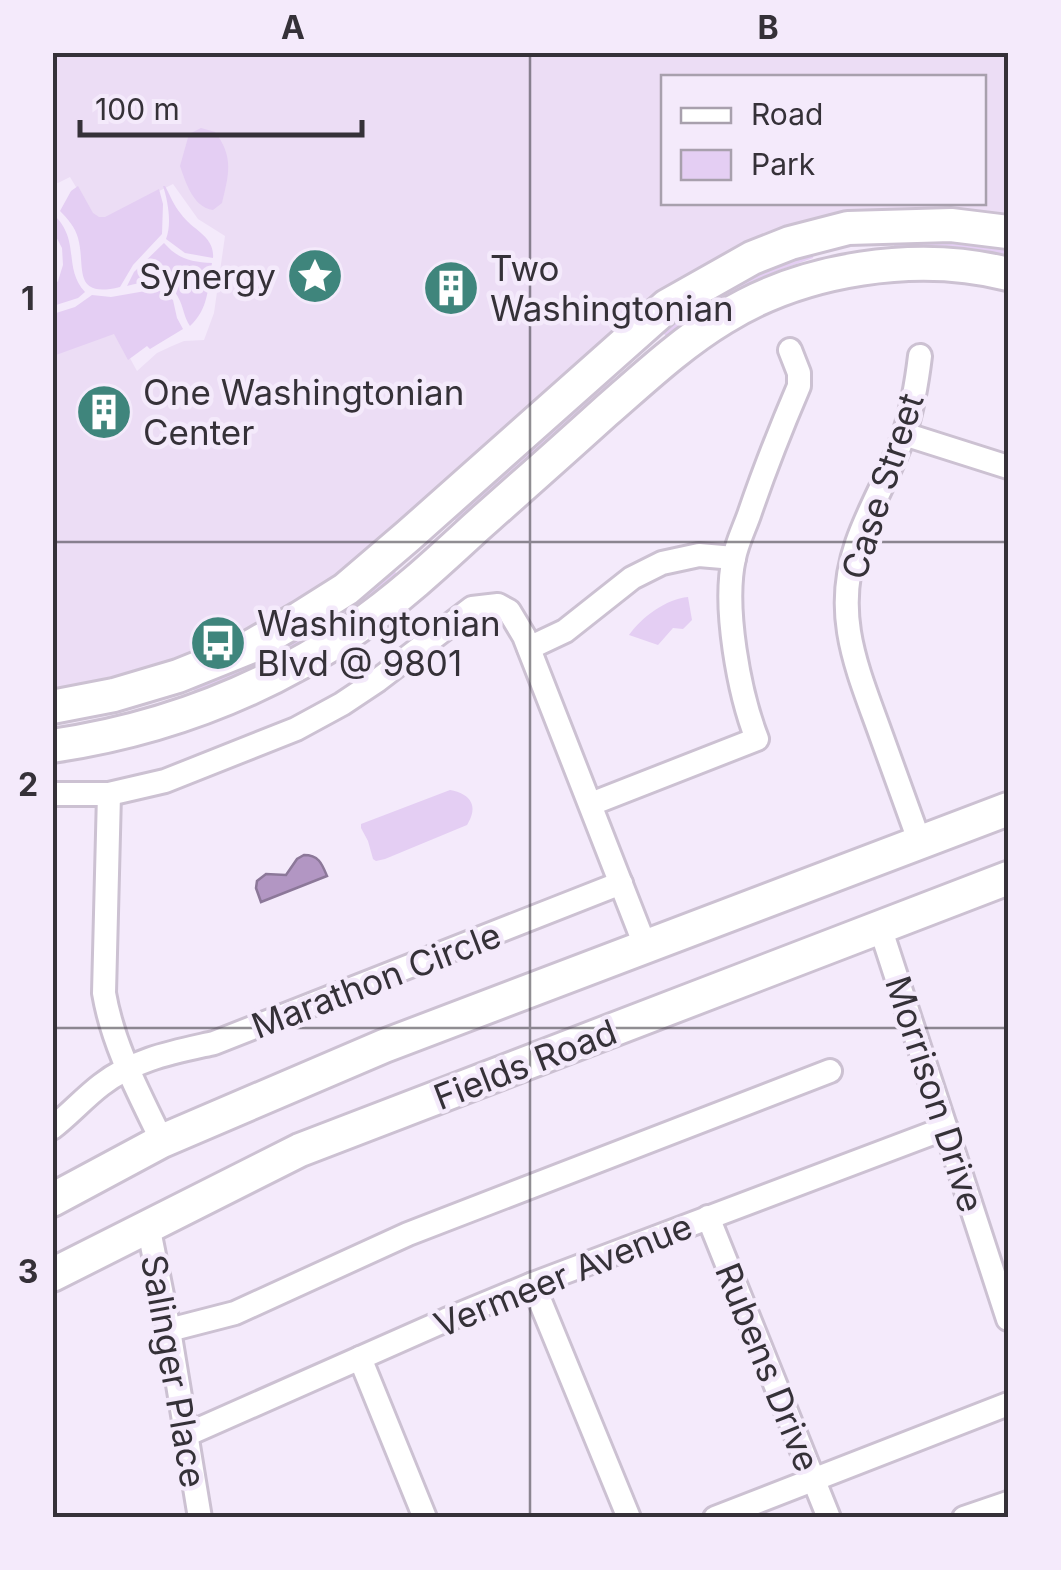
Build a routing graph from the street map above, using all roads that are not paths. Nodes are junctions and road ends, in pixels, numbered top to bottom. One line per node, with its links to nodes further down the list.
1 (1008, 232): 4 (street)
2 (1008, 274): 6 (street)
3 (790, 350): 10 (street)
4 (614, 352): 6 (street); 9 (street)
5 (920, 356): 7 (street, Case Street)
6 (640, 381): 11 (street)
7 (904, 434): 8 (street); 21 (street, Case Street)
8 (1008, 467)
9 (408, 536): 11 (street); 13 (street)
10 (734, 558): 12 (street); 19 (street)
11 (433, 566): 15 (street)
12 (529, 648): 18 (street); 19 (street)
13 (150, 686): 14 (street); 15 (street)
14 (52, 707)
15 (162, 722): 16 (street)
16 (52, 746)
17 (52, 794): 18 (street)
18 (109, 794): 26 (street)
19 (590, 804): 23 (street)
20 (1008, 809): 21 (street, Fields Road)
21 (920, 843): 25 (street, Fields Road)
22 (1008, 878): 24 (street, Fields Road)
23 (621, 884): 25 (street); 26 (street, Marathon Circle)
24 (880, 927): 29 (street, Morrison Drive); 33 (street, Fields Road)
25 (646, 948): 30 (street, Fields Road)
26 (128, 1068): 28 (street, Marathon Circle); 30 (street)
27 (830, 1071): 37 (street)
28 (52, 1128)
29 (946, 1128): 32 (street, Vermeer Avenue); 36 (street, Morrison Drive)
30 (162, 1141): 31 (street, Fields Road)
31 (52, 1200)
32 (708, 1217): 35 (street, Vermeer Avenue); 41 (street, Rubens Drive)
33 (148, 1225): 34 (street, Fields Road); 37 (street, Salinger Place)
34 (52, 1275)
35 (533, 1284): 38 (street, Vermeer Avenue); 45 (street)
36 (1008, 1319)
37 (169, 1330): 40 (street, Salinger Place)
38 (360, 1358): 40 (street, Vermeer Avenue); 44 (street)
39 (1008, 1404): 41 (street)
40 (186, 1436): 43 (street, Salinger Place)
41 (813, 1478): 46 (street); 47 (street, Rubens Drive)
42 (1008, 1503): 48 (street)
43 (200, 1518)
44 (425, 1518)
45 (629, 1518)
46 (715, 1518)
47 (829, 1518)
48 (964, 1518)

